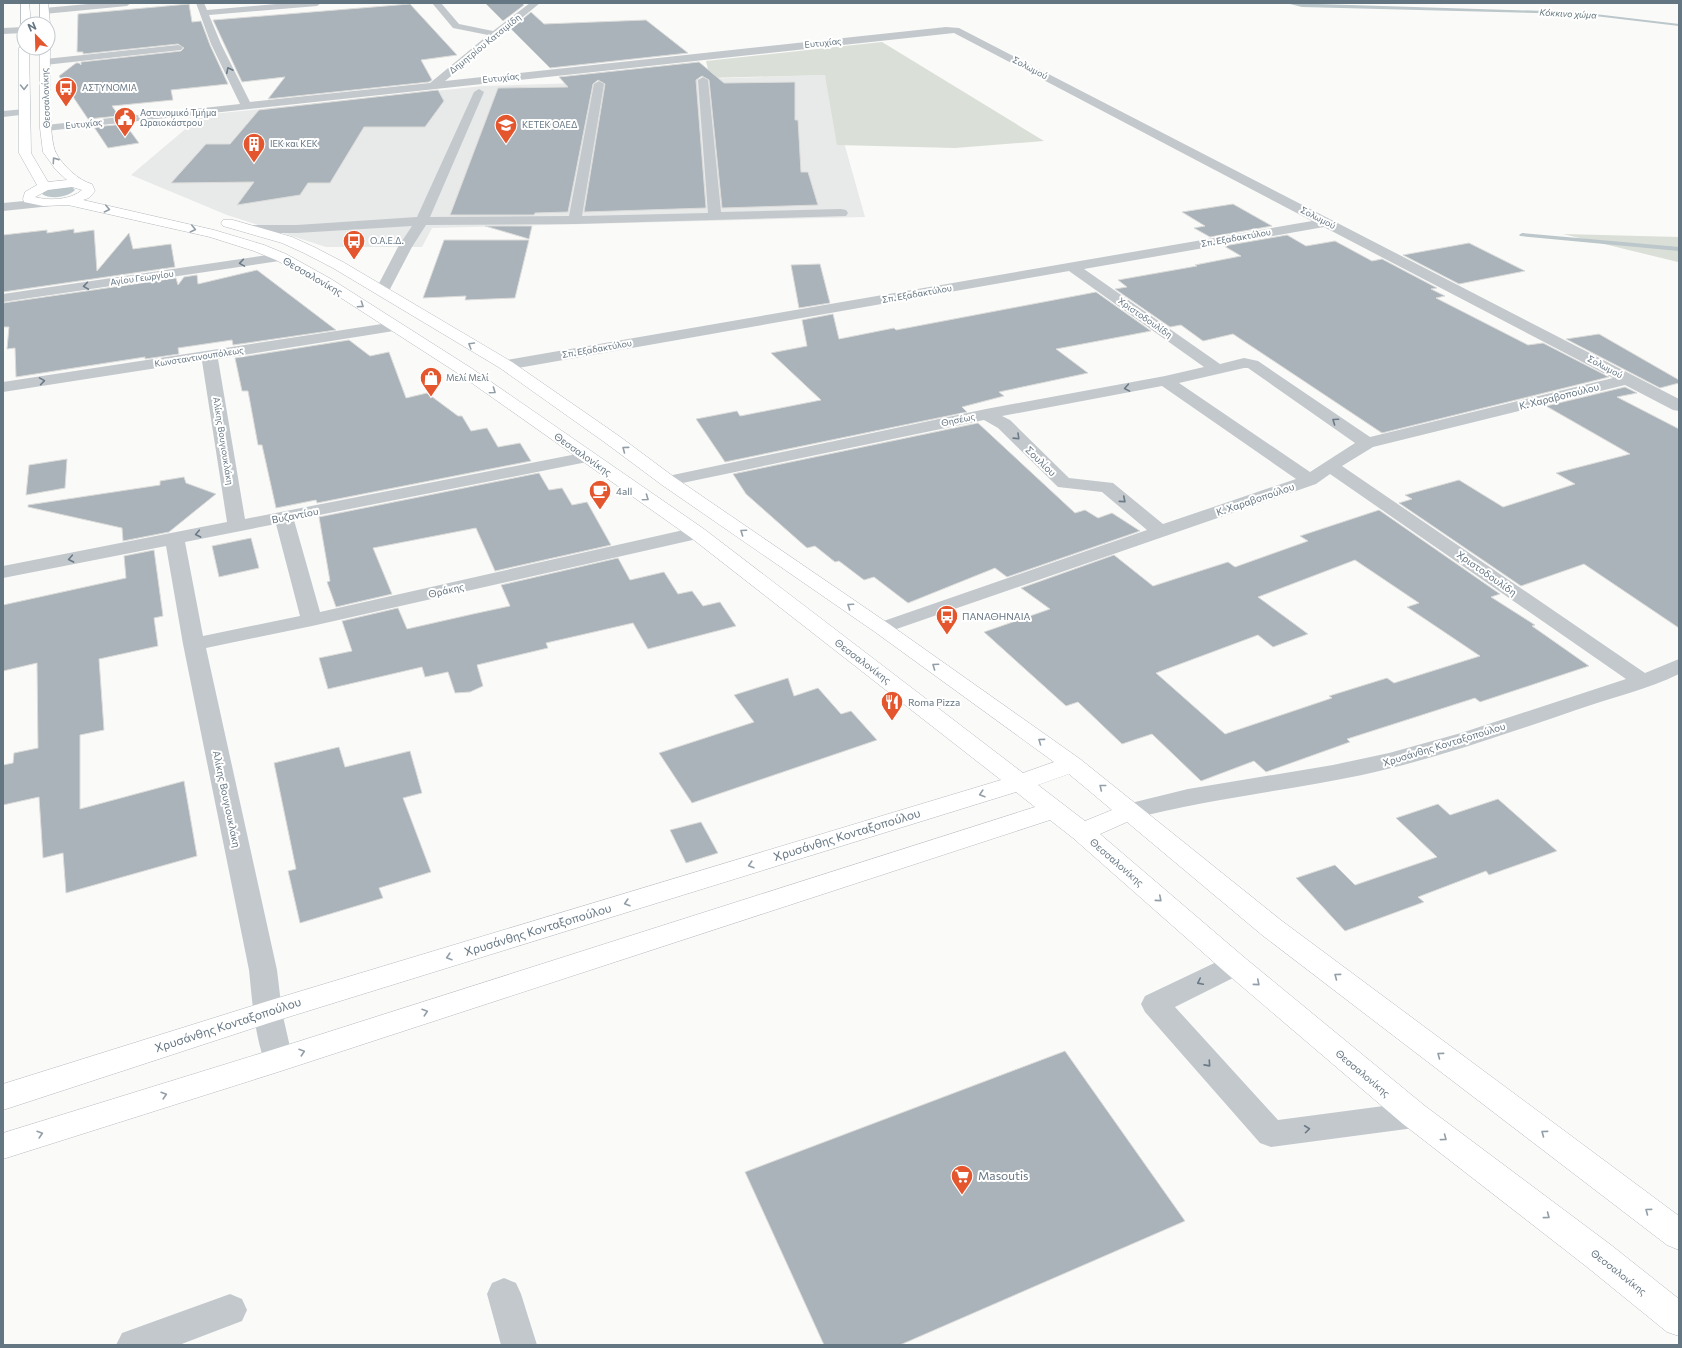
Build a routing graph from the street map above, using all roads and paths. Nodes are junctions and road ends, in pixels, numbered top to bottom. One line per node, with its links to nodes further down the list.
1 (25, 3): 10 (main road)
2 (127, 3): 8 (street)
3 (200, 3): 9 (street)
4 (317, 3): 7 (street)
5 (436, 3): 14 (street)
6 (536, 3): 14 (street, Δημητρίου Κατσιμίδη)
7 (261, 6): 9 (street)
8 (44, 7)
9 (205, 14): 23 (street, one-way to 9)
10 (26, 16)
11 (16, 30): 13 (street)
12 (956, 30): 21 (street, Ευτυχίας); 40 (street, Σολωμού)
13 (3, 31)
14 (495, 34): 21 (street, Δημητρίου Κατσιμίδη)
15 (178, 48): 18 (street)
16 (24, 56): 24 (main road, one-way to 24)
17 (45, 56): 18 (main road, Θεσσαλονίκης)
18 (45, 62): 26 (main road, Θεσσαλονίκης)
19 (703, 80): 36 (street)
20 (599, 84): 38 (street)
21 (434, 85): 23 (street, Ευτυχίας)
22 (479, 92): 39 (street)
23 (246, 105): 26 (street, Ευτυχίας)
24 (25, 112): 25 (street); 27 (main road)
25 (3, 114)
26 (46, 128): 28 (main road, Θεσσαλονίκης, one-way to 26)
27 (44, 187): 28 (main road); 30 (main road)
28 (84, 187): 29 (main road, Θεσσαλονίκης); 32 (main road)
29 (103, 194)
30 (28, 196): 31 (street); 33 (main road)
31 (3, 201)
32 (69, 201): 33 (main road); 42 (main road, Θεσσαλονίκης, one-way to 42)
33 (46, 203): 34 (street)
34 (3, 207)
35 (841, 213): 36 (street)
36 (715, 216): 38 (street)
37 (214, 219): 41 (main road, Θεσσαλονίκης)
38 (575, 220): 39 (street)
39 (422, 221): 41 (street); 44 (street)
40 (1327, 222): 43 (street, Σπ. Εξαδακτύλου); 50 (street, Σολωμού)
41 (249, 229): 44 (main road, Θεσσαλονίκης)
42 (281, 257): 45 (street, Αγίου Γεωργίου, one-way to 45); 46 (main road, Θεσσαλονίκης, one-way to 46)
43 (1072, 267): 48 (street, Σπ. Εξαδακτύλου); 49 (street, Χριστοδουλίδη)
44 (382, 291): 48 (main road, Θεσσαλονίκης, one-way to 44)
45 (3, 298)
46 (395, 327): 47 (street, Κωνσταντινουπόλεως); 56 (main road, Θεσσαλονίκης, one-way to 56)
47 (209, 355): 52 (street, Κωνσταντινουπόλεως, one-way to 47); 61 (street, Αλίκης Βουγιουκλάκη)
48 (506, 365): 59 (main road, Θεσσαλονίκης, one-way to 48)
49 (1217, 369): 51 (street, Θησέως); 55 (street, Θησέως, one-way to 49)
50 (1628, 379): 53 (street, Σολωμού); 55 (street, Κ. Χαραβοπούλου)
51 (1165, 381): 54 (street, Θησέως, one-way to 54); 58 (street)
52 (3, 387)
53 (1679, 406)
54 (986, 414): 59 (street, Θησέως); 62 (street, Σουλίου, one-way to 62)
55 (1367, 444): 57 (street, Κ. Χαραβοπούλου)
56 (587, 457): 60 (street, Βυζαντίου); 63 (main road, Θεσσαλονίκης, one-way to 63)
57 (1330, 466): 58 (street, Κ. Χαραβοπούλου); 70 (street, Χριστοδουλίδη)
58 (1310, 480): 62 (street, Κ. Χαραβοπούλου)
59 (668, 481): 67 (main road, Θεσσαλονίκης, one-way to 59)
60 (284, 517): 61 (street, Βυζαντίου); 66 (street)
61 (237, 526): 64 (street, Βυζαντίου, one-way to 64)
62 (1161, 532): 67 (street, Κ. Χαραβοπούλου)
63 (697, 533): 66 (street, Θράκης); 72 (main road, Θεσσαλονίκης)
64 (176, 538): 65 (street, Βυζαντίου, one-way to 65); 68 (street, Αλίκης Βουγιουκλάκη)
65 (3, 572)
66 (312, 620): 68 (street, Θράκης)
67 (882, 628): 71 (main road, Θεσσαλονίκης, one-way to 67)
68 (194, 644): 77 (street, Αλίκης Βουγιουκλάκη)
69 (1679, 666): 70 (street, Χρυσάνθης Κονταξοπούλου)
70 (1643, 681): 74 (street, Χρυσάνθης Κονταξοπούλου)
71 (1072, 764): 72 (main road, Χρυσάνθης Κονταξοπούλου); 74 (main road, Θεσσαλονίκης, one-way to 71)
72 (1020, 782): 73 (main road, Θεσσαλονίκης); 77 (main road, Χρυσάνθης Κονταξοπούλου, one-way to 77)
73 (1054, 810): 75 (main road, Θεσσαλονίκης); 78 (main road, one-way to 73)
74 (1131, 811): 75 (main road); 82 (main road, Θεσσαλονίκης, one-way to 74)
75 (1082, 832): 76 (main road, Θεσσαλονίκης, one-way to 76)
76 (1235, 965): 80 (main road, Θεσσαλονίκης, one-way to 80); 80 (street, one-way to 80)
77 (268, 1012): 78 (street, Αλίκης Βουγιουκλάκη); 79 (main road, Χρυσάνθης Κονταξοπούλου)
78 (278, 1060): 81 (main road, one-way to 78)
79 (3, 1097)
80 (1414, 1115): 85 (main road, Θεσσαλονίκης, one-way to 85)
81 (3, 1146)
82 (1679, 1235)
83 (504, 1294): 87 (street)
84 (230, 1310): 86 (street)
85 (1679, 1320)
86 (134, 1345)
87 (519, 1345)

